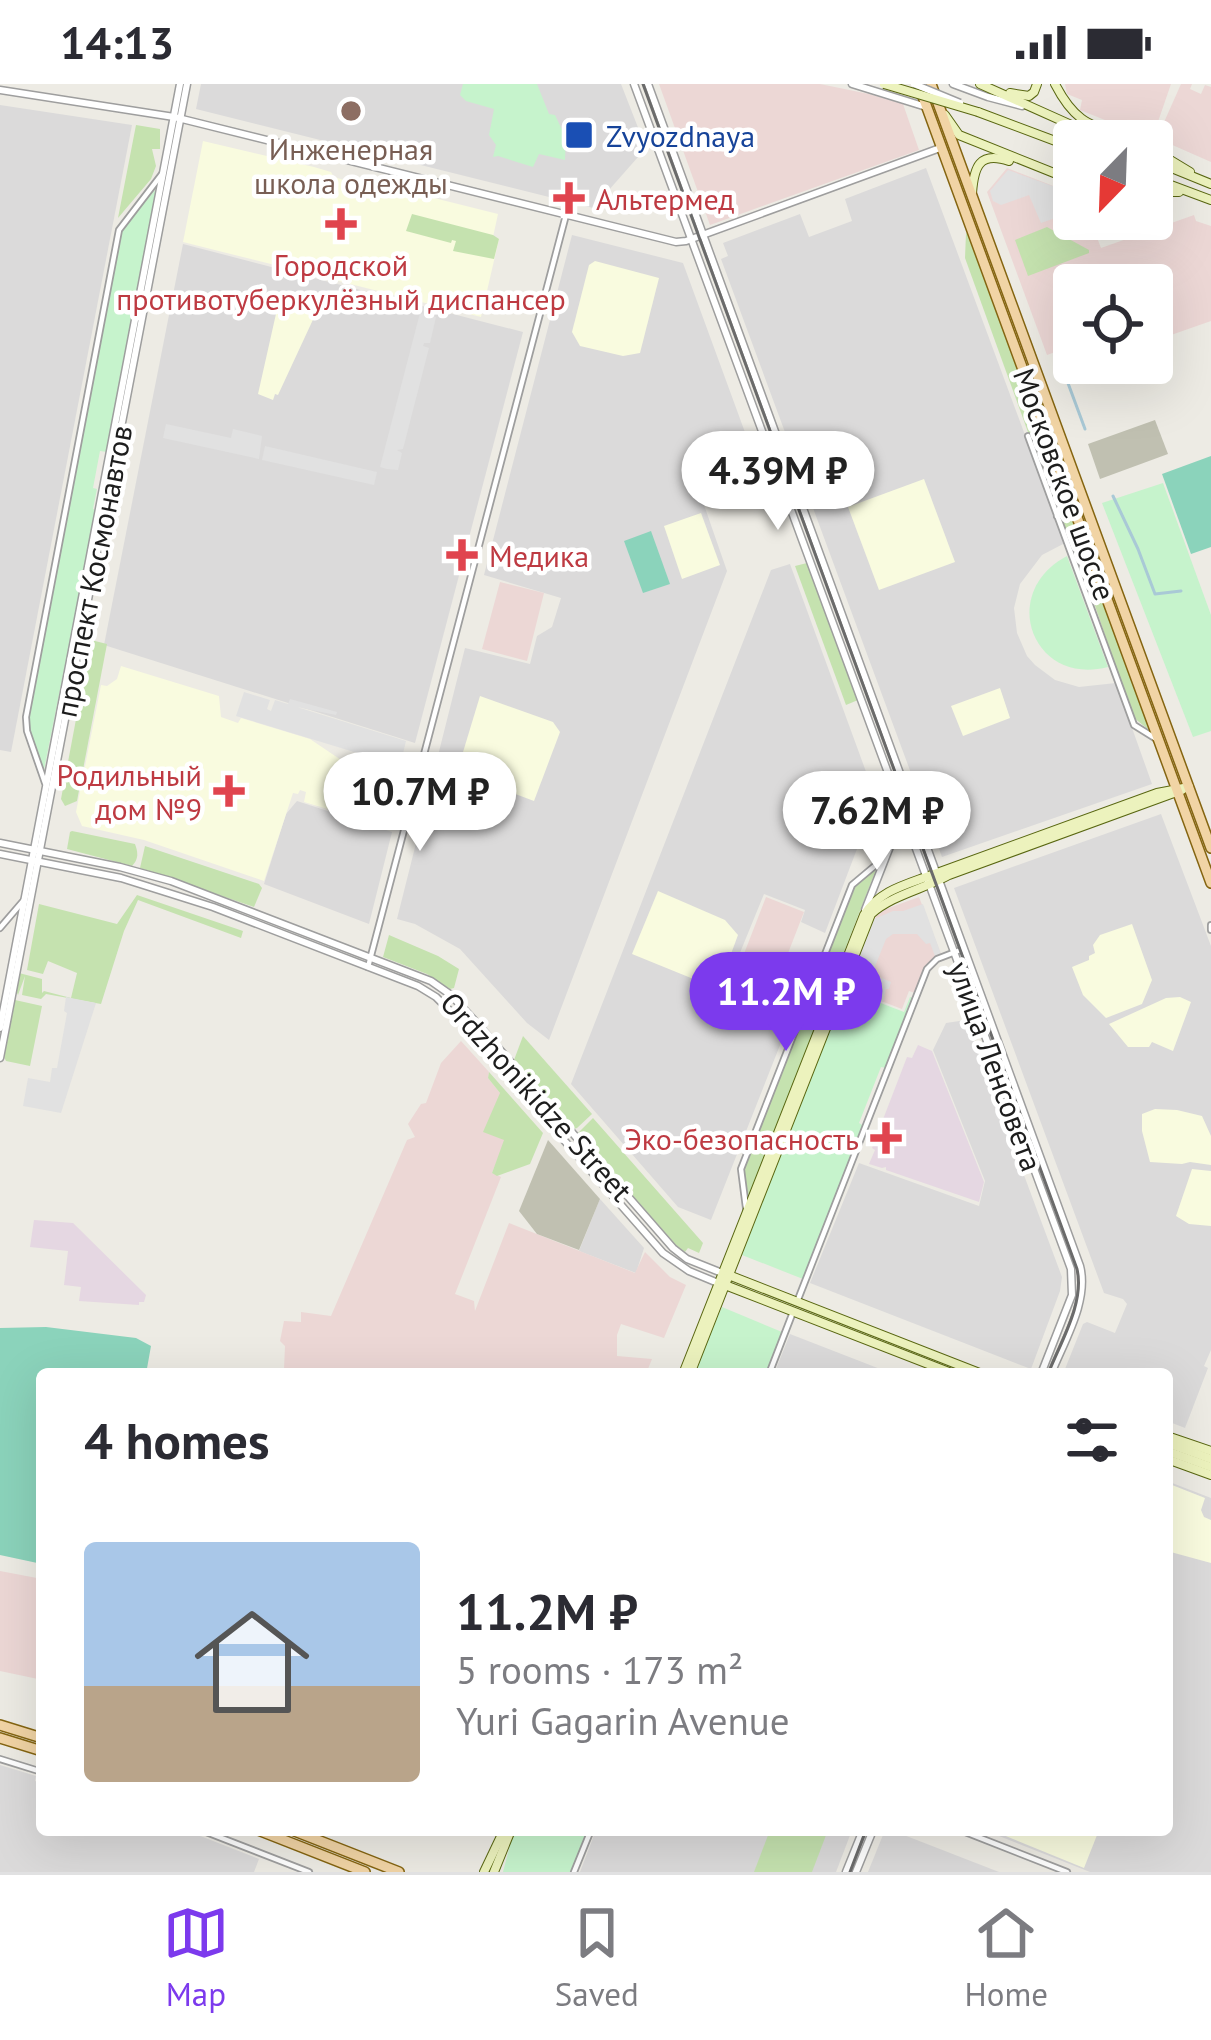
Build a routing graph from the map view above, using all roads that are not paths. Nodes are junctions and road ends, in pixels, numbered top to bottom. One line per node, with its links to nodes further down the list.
1 (184, 84): 17 (street, проспект Космонавтов)
2 (634, 84): 34 (street, улица Ленсовета)
3 (649, 84): 34 (street, улица Ленсовета)
4 (852, 84): 13 (street)
5 (884, 84): 16 (main road, bridge)
6 (916, 84): 13 (main road, Московское шоссе); 16 (street, bridge)
7 (953, 84): 14 (street)
8 (1036, 84): 11 (main road)
9 (1055, 84): 19 (main road)
10 (932, 85): 15 (main road, Московское шоссе)
11 (982, 85): 14 (main road)
12 (0, 90): 17 (street)
13 (928, 110): 21 (main road, Московское шоссе)
14 (1037, 110): 18 (main road)
15 (941, 111): 21 (main road, Московское шоссе); 25 (main road)
16 (978, 112): 20 (main road)
17 (177, 118): 24 (street, проспект Космонавтов); 33 (street); 44 (street, проспект Космонавтов)
18 (1060, 120)
19 (1083, 120)
20 (1053, 140)
21 (947, 145): 31 (main road, Московское шоссе); 34 (street); 36 (main road, Московское шоссе)
22 (1173, 161): 27 (main road)
23 (1173, 169): 27 (main road)
24 (162, 174): 39 (street, проспект Космонавтов); 39 (street)
25 (1053, 174)
26 (1053, 176): 31 (main road)
27 (1206, 182)
28 (1173, 186): 30 (main road)
29 (1173, 192): 30 (main road)
30 (1192, 193): 32 (main road)
31 (972, 194): 40 (main road, Московское шоссе)
32 (1211, 200)
33 (566, 215): 34 (street); 54 (street)
34 (697, 237): 41 (street, улица Ленсовета)
35 (1028, 436): 37 (street)
36 (1066, 487): 37 (street); 38 (main road, Московское шоссе)
37 (1057, 516): 38 (street)
38 (1159, 741): 40 (main road, Московское шоссе)
39 (45, 784): 44 (street, проспект Космонавтов)
40 (1181, 789): 43 (main road, Московское шоссе); 48 (main road); 49 (main road, Московское шоссе)
41 (908, 811): 46 (street); 48 (street, улица Ленсовета)
42 (0, 843): 44 (street, Ordzhonikidze Street)
43 (1211, 848)
44 (37, 849): 47 (street, проспект Космонавтов); 54 (street, Ordzhonikidze Street)
45 (0, 854): 47 (street, Ordzhonikidze Street)
46 (887, 855): 51 (street); 58 (street)
47 (35, 860): 50 (street, проспект Космонавтов); 55 (street, Ordzhonikidze Street); 57 (street, проспект Космонавтов)
48 (933, 879): 51 (main road); 53 (street, улица Ленсовета); 59 (main road)
49 (1211, 883)
50 (24, 900): 52 (street); 56 (street, проспект Космонавтов)
51 (863, 915): 58 (main road)
52 (0, 928)
53 (959, 951): 60 (street); 65 (street, улица Ленсовета); 66 (street, улица Ленсовета)
54 (372, 957): 55 (street); 59 (street, Ordzhonikidze Street)
55 (368, 967): 59 (street, Ordzhonikidze Street)
56 (0, 1028)
57 (0, 1058)
58 (746, 1210): 59 (main road)
59 (723, 1279): 60 (main road, Ordzhonikidze Street); 61 (main road)
60 (795, 1307): 62 (street); 63 (main road, Ordzhonikidze Street); 64 (main road, Ordzhonikidze Street)
61 (689, 1368)
62 (771, 1368)
63 (940, 1368)
64 (965, 1368)
65 (1043, 1368)
66 (1053, 1368)
67 (1173, 1449): 69 (main road)
68 (1173, 1449): 69 (main road)
69 (1211, 1463)
70 (0, 1725): 71 (main road)
71 (36, 1736)
72 (0, 1738): 73 (main road)
73 (36, 1749)
74 (0, 1759): 75 (street)
75 (36, 1770)
76 (218, 1836): 85 (street)
77 (273, 1836): 87 (main road)
78 (307, 1836): 88 (main road)
79 (505, 1836): 89 (main road)
80 (506, 1836): 90 (main road)
81 (589, 1836): 91 (street)
82 (860, 1836): 92 (street)
83 (871, 1836): 93 (street)
84 (975, 1836): 94 (street)
85 (223, 1838): 86 (street)
86 (309, 1872)
87 (361, 1872)
88 (399, 1872)
89 (484, 1872)
90 (494, 1872)
91 (574, 1872)
92 (846, 1872)
93 (856, 1872)
94 (1067, 1872)

